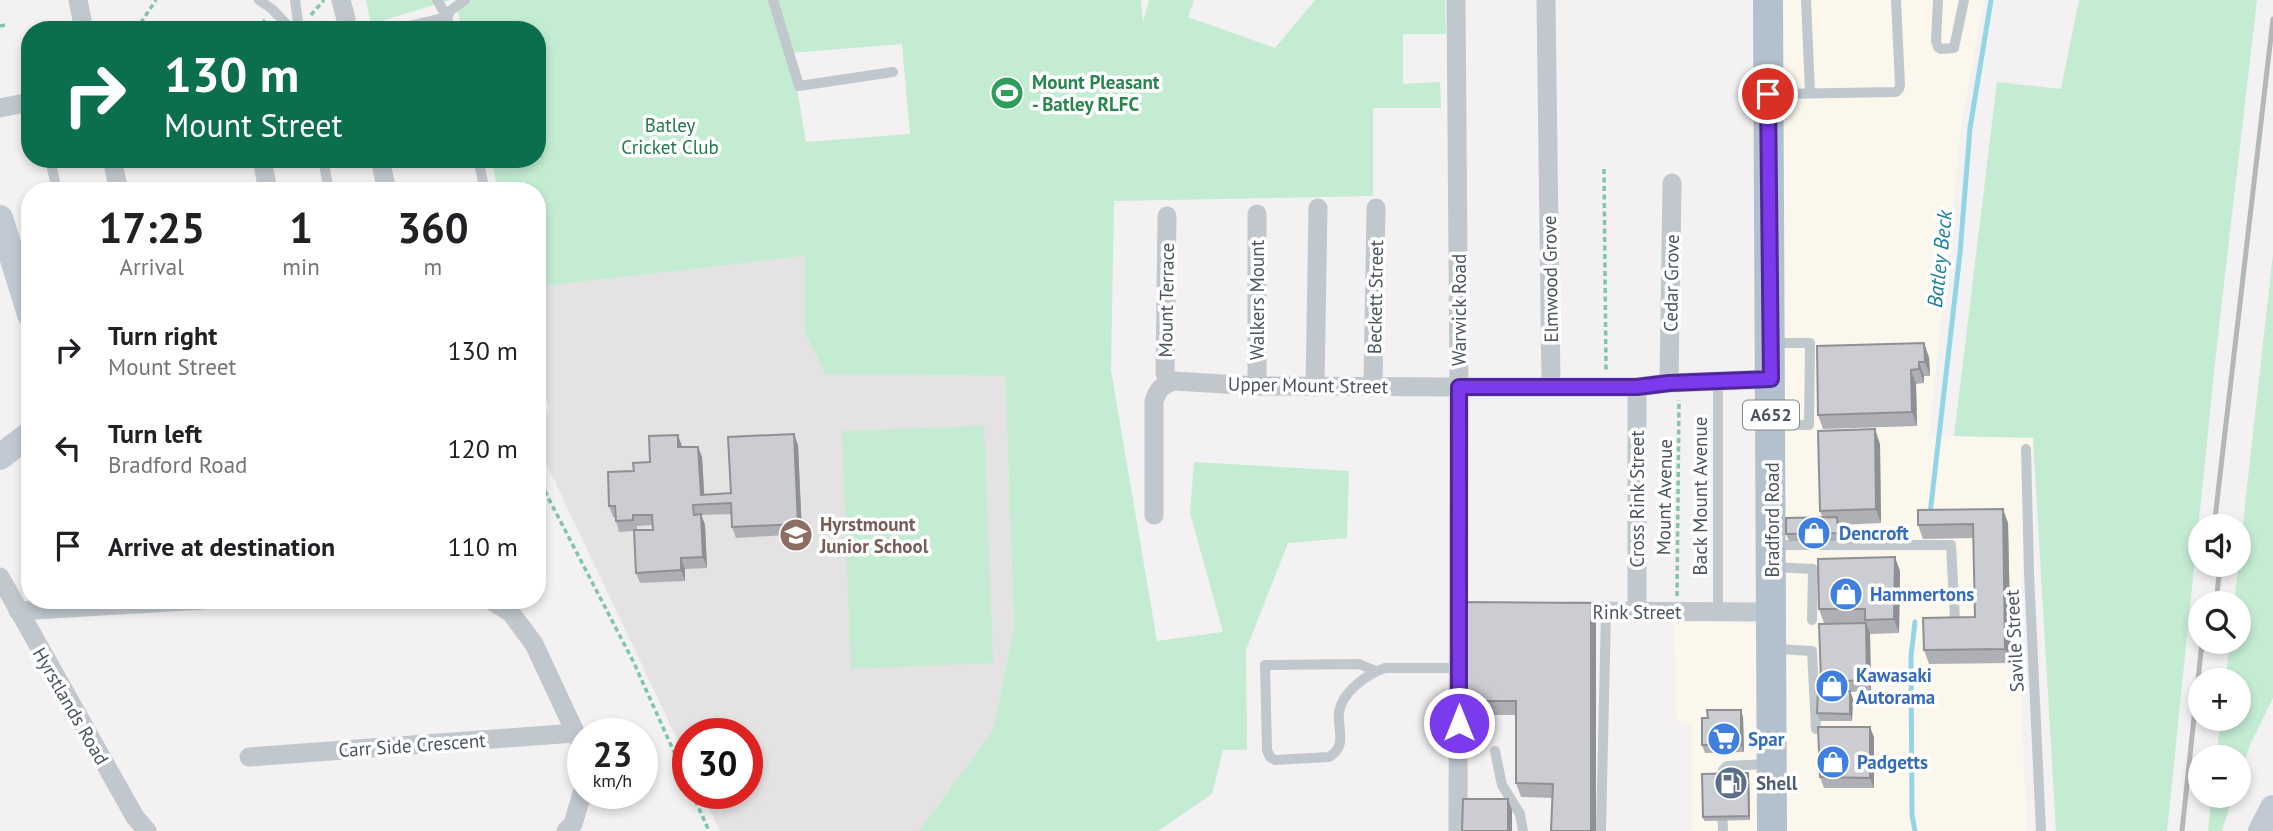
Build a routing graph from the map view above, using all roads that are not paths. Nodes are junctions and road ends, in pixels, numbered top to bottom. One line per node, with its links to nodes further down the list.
1 (78, 0): 16 (street)
2 (259, 0): 17 (lane)
3 (295, 0): 18 (lane)
4 (341, 0): 19 (street)
5 (437, 0): 15 (lane)
6 (465, 0): 15 (lane)
7 (773, 0): 22 (lane)
8 (1456, 0): 43 (street, Warwick Road)
9 (1546, 0): 40 (street, Elmwood Grove)
10 (1768, 0): 24 (main road, Bradford Road / A652)
11 (1806, 0): 23 (lane)
12 (1896, 0): 23 (lane)
13 (1938, 0): 14 (lane)
14 (1964, 0)
15 (447, 17): 20 (lane); 21 (lane)
16 (82, 21)
17 (283, 21)
18 (298, 21)
19 (346, 21)
20 (430, 21)
21 (448, 21)
22 (892, 72)
23 (1810, 92): 24 (lane)
24 (1768, 94): 34 (main road, Bradford Road / A652)
25 (21, 104): 26 (street)
26 (0, 108)
27 (1672, 183): 37 (street, Cedar Grove)
28 (1318, 208): 41 (street)
29 (1376, 208): 42 (street, Beckett Street)
30 (1257, 214): 39 (street, Walkers Mount)
31 (1173, 217): 38 (street, Mount Terrace)
32 (0, 218): 33 (street)
33 (21, 285)
34 (1771, 342): 35 (main road, Bradford Road / A652); 45 (lane)
35 (1771, 379): 36 (street, Upper Mount Street); 45 (main road, Bradford Road / A652)
36 (1718, 381): 37 (street, Upper Mount Street); 58 (lane, Back Mount Avenue)
37 (1674, 383): 44 (street, Upper Mount Street)
38 (1167, 384): 39 (street, Upper Mount Street); 49 (street, Mount Terrace)
39 (1257, 386): 41 (street, Upper Mount Street)
40 (1551, 386): 43 (street, Upper Mount Street); 44 (street, Upper Mount Street)
41 (1315, 387): 42 (street, Upper Mount Street)
42 (1374, 387): 43 (street, Upper Mount Street)
43 (1459, 387): 64 (street, Warwick Road)
44 (1637, 387): 57 (street, Cross Rink Street)
45 (1771, 424): 50 (main road, Bradford Road / A652)
46 (21, 442): 48 (street)
47 (2026, 449): 82 (lane, Savile Street)
48 (0, 457)
49 (1154, 514)
50 (1772, 556): 59 (main road, Bradford Road / A652); 60 (lane); 61 (lane)
51 (0, 577): 54 (street, Hyrstlands Road)
52 (52, 609): 54 (street)
53 (505, 609): 67 (street, Carr Side Crescent)
54 (18, 611): 75 (street, Hyrstlands Road)
55 (1553, 611): 56 (street, Rink Street)
56 (1606, 612): 57 (street, Rink Street); 79 (lane)
57 (1637, 612): 58 (street, Rink Street)
58 (1718, 612): 59 (street, Rink Street)
59 (1772, 612): 62 (main road, Bradford Road / A652)
60 (1812, 620)
61 (1955, 621)
62 (1772, 649): 68 (lane); 72 (main road, Bradford Road / A652)
63 (1359, 664): 65 (lane); 66 (lane); 66 (lane)
64 (1459, 668): 65 (lane); 77 (street, Warwick Road)
65 (1376, 671): 66 (lane)
66 (1365, 680)
67 (568, 718)
68 (1816, 729)
69 (567, 742): 71 (street, Carr Side Crescent)
70 (1495, 751): 78 (lane)
71 (249, 757)
72 (1772, 764): 80 (lane); 81 (main road, Bradford Road / A652)
73 (2273, 808): 83 (street)
74 (577, 809): 76 (street)
75 (147, 831)
76 (566, 831)
77 (1458, 831)
78 (1522, 831)
79 (1601, 831)
80 (1723, 831)
81 (1772, 831)
82 (2041, 831)
83 (2261, 831)

